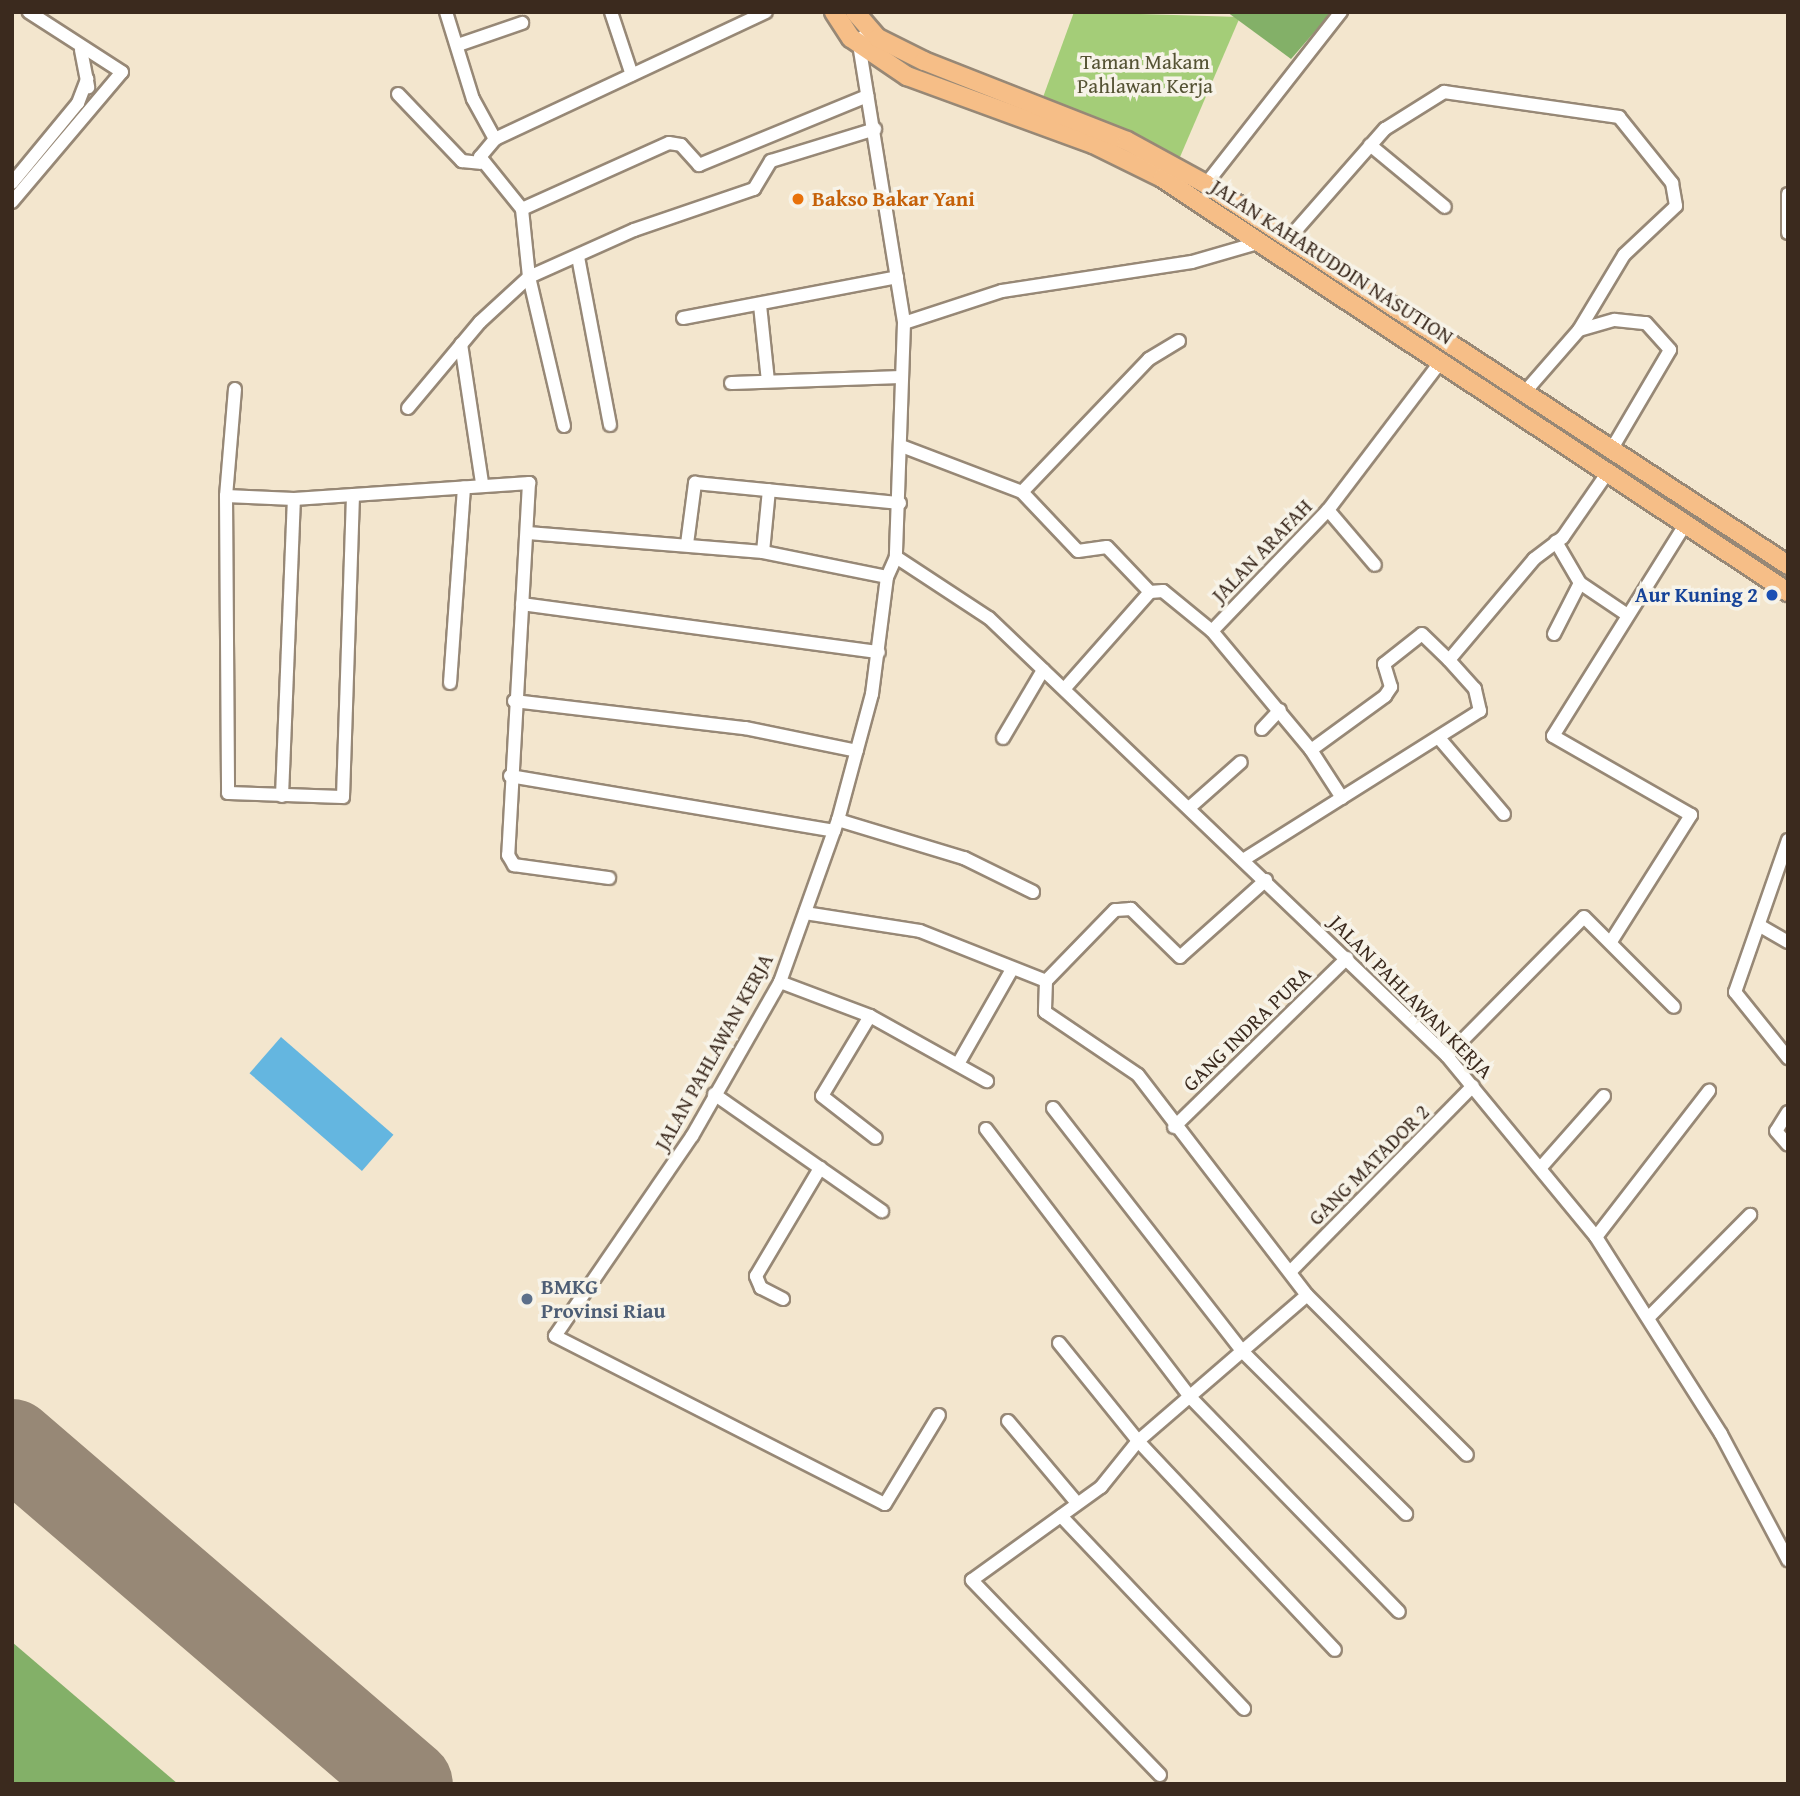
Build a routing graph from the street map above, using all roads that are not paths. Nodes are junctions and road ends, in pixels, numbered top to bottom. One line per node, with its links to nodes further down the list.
1 (29, 12): 11 (street)
2 (446, 12): 10 (street)
3 (611, 12): 12 (street)
4 (766, 12): 12 (street)
5 (834, 12): 9 (highway, JALAN KAHARUDDIN NASUTION)
6 (855, 12): 9 (highway, JALAN KAHARUDDIN NASUTION)
7 (1341, 12): 22 (street)
8 (522, 23): 10 (street)
9 (864, 37): 15 (street, JALAN PAHLAWAN KERJA); 22 (highway, JALAN KAHARUDDIN NASUTION); 29 (highway, JALAN KAHARUDDIN NASUTION)
10 (458, 45): 18 (street)
11 (81, 50): 13 (street); 16 (street)
12 (632, 75): 18 (street)
13 (87, 79): 16 (street); 21 (street)
14 (398, 94): 20 (street)
15 (867, 96): 17 (street, JALAN PAHLAWAN KERJA); 26 (street)
16 (91, 108): 24 (street)
17 (876, 129): 30 (street); 32 (street, JALAN PAHLAWAN KERJA)
18 (495, 139): 20 (street)
19 (1370, 145): 25 (street); 28 (street); 37 (street)
20 (480, 163): 26 (street)
21 (12, 183)
22 (1206, 184): 28 (highway, JALAN KAHARUDDIN NASUTION)
23 (1788, 194): 27 (street)
24 (12, 202)
25 (1445, 207)
26 (522, 209): 31 (street)
27 (1788, 233)
28 (1290, 237): 33 (highway, JALAN KAHARUDDIN NASUTION)
29 (1261, 242): 33 (highway, JALAN KAHARUDDIN NASUTION); 36 (street)
30 (578, 257): 31 (street); 47 (street)
31 (529, 277): 39 (street); 48 (street)
32 (897, 277): 34 (street); 36 (street, JALAN PAHLAWAN KERJA)
33 (1337, 280): 40 (highway, JALAN KAHARUDDIN NASUTION); 45 (highway, JALAN KAHARUDDIN NASUTION)
34 (760, 305): 35 (street); 42 (street)
35 (683, 318)
36 (904, 323): 41 (street, JALAN PAHLAWAN KERJA)
37 (1579, 330): 45 (street); 50 (street)
38 (1180, 341): 55 (street)
39 (461, 344): 46 (street); 52 (street)
40 (1441, 361): 51 (highway, JALAN KAHARUDDIN NASUTION); 60 (street, JALAN ARAFAH)
41 (902, 377): 42 (street); 49 (street, JALAN PAHLAWAN KERJA)
42 (768, 381): 43 (street)
43 (732, 383)
44 (235, 389): 57 (street)
45 (1524, 393): 50 (highway, JALAN KAHARUDDIN NASUTION)
46 (408, 408)
47 (610, 425)
48 (564, 426)
49 (904, 447): 55 (street); 59 (street, JALAN PAHLAWAN KERJA)
50 (1611, 450): 67 (highway, JALAN KAHARUDDIN NASUTION)
51 (1608, 471): 61 (highway, JALAN KAHARUDDIN NASUTION); 63 (street)
52 (482, 483): 53 (street); 62 (street)
53 (464, 487): 56 (street); 80 (street)
54 (769, 490): 59 (street); 64 (street); 65 (street)
55 (1023, 492): 71 (street)
56 (353, 495): 58 (street); 91 (street)
57 (226, 496): 58 (street); 91 (street)
58 (294, 499): 91 (street)
59 (900, 503): 66 (street, JALAN PAHLAWAN KERJA)
60 (1328, 510): 68 (street); 75 (street, JALAN ARAFAH)
61 (1686, 523): 72 (highway, JALAN KAHARUDDIN NASUTION); 74 (street)
62 (528, 533): 64 (street); 73 (street)
63 (1556, 542): 70 (street); 78 (street)
64 (687, 544): 65 (street)
65 (763, 552): 69 (street)
66 (896, 557): 69 (street, JALAN PAHLAWAN KERJA); 79 (street, JALAN PAHLAWAN KERJA)
67 (1787, 561)
68 (1375, 565)
69 (887, 577): 77 (street, JALAN PAHLAWAN KERJA)
70 (1580, 583): 74 (street); 76 (street)
71 (1150, 592): 75 (street); 81 (street)
72 (1788, 592)
73 (522, 604): 77 (street); 82 (street)
74 (1626, 614): 104 (street)
75 (1212, 631): 83 (street, JALAN ARAFAH)
76 (1554, 634)
77 (879, 652): 88 (street, JALAN PAHLAWAN KERJA)
78 (1449, 660): 86 (street); 87 (street)
79 (1043, 670): 81 (street, JALAN PAHLAWAN KERJA); 85 (street)
80 (450, 682)
81 (1065, 688): 93 (street, JALAN PAHLAWAN KERJA)
82 (514, 701): 88 (street); 90 (street)
83 (1280, 710): 84 (street); 87 (street, JALAN ARAFAH)
84 (1262, 729)
85 (1003, 738)
86 (1438, 738): 92 (street); 94 (street)
87 (1311, 750): 92 (street, JALAN ARAFAH)
88 (857, 751): 95 (street, JALAN PAHLAWAN KERJA)
89 (1241, 762): 93 (street)
90 (510, 776): 95 (street); 99 (street)
91 (282, 796)
92 (1342, 798): 97 (street)
93 (1189, 808): 97 (street, JALAN PAHLAWAN KERJA)
94 (1504, 814)
95 (836, 826): 101 (street); 102 (street, JALAN PAHLAWAN KERJA)
96 (1788, 840): 98 (street)
97 (1243, 860): 100 (street, JALAN PAHLAWAN KERJA)
98 (1784, 861): 103 (street)
99 (609, 878)
100 (1266, 880): 106 (street, JALAN PAHLAWAN KERJA); 108 (street)
101 (1033, 892)
102 (806, 913): 107 (street); 109 (street, JALAN PAHLAWAN KERJA)
103 (1762, 927): 105 (street); 113 (street)
104 (1612, 940): 110 (street); 112 (street)
105 (1788, 942)
106 (1347, 958): 112 (street, JALAN PAHLAWAN KERJA); 122 (street, GANG INDRA PURA)
107 (1011, 971): 108 (street); 114 (street)
108 (1045, 981): 122 (street)
109 (780, 982): 111 (street); 118 (street, JALAN PAHLAWAN KERJA)
110 (1674, 1007)
111 (870, 1016): 114 (street); 124 (street)
112 (1447, 1056): 116 (street, JALAN PAHLAWAN KERJA)
113 (1788, 1058)
114 (958, 1065): 115 (street)
115 (987, 1081)
116 (1473, 1086): 126 (street, JALAN PAHLAWAN KERJA); 131 (street, GANG MATADOR 2)
117 (1709, 1091): 130 (street)
118 (714, 1094): 127 (street); 138 (street, JALAN PAHLAWAN KERJA)
119 (1604, 1096): 126 (street)
120 (1053, 1108): 136 (street)
121 (1788, 1112): 125 (street)
122 (1174, 1127): 131 (street)
123 (986, 1129): 137 (street)
124 (876, 1138)
125 (1788, 1145)
126 (1543, 1165): 130 (street, JALAN PAHLAWAN KERJA)
127 (820, 1168): 128 (street); 133 (street)
128 (882, 1211)
129 (1750, 1215): 134 (street)
130 (1597, 1237): 134 (street, JALAN PAHLAWAN KERJA)
131 (1292, 1270): 132 (street)
132 (1307, 1295): 136 (street); 141 (street)
133 (783, 1299)
134 (1649, 1317): 145 (street, JALAN PAHLAWAN KERJA)
135 (1059, 1343): 140 (street)
136 (1243, 1352): 137 (street); 143 (street)
137 (1191, 1398): 140 (street); 146 (street)
138 (939, 1415)
139 (1008, 1421): 142 (street)
140 (1138, 1441): 142 (street); 147 (street)
141 (1467, 1455)
142 (1077, 1503): 144 (street)
143 (1406, 1514)
144 (1061, 1516): 148 (street); 149 (street)
145 (1788, 1560)
146 (1399, 1612)
147 (1335, 1650)
148 (1244, 1709)
149 (1160, 1775)

